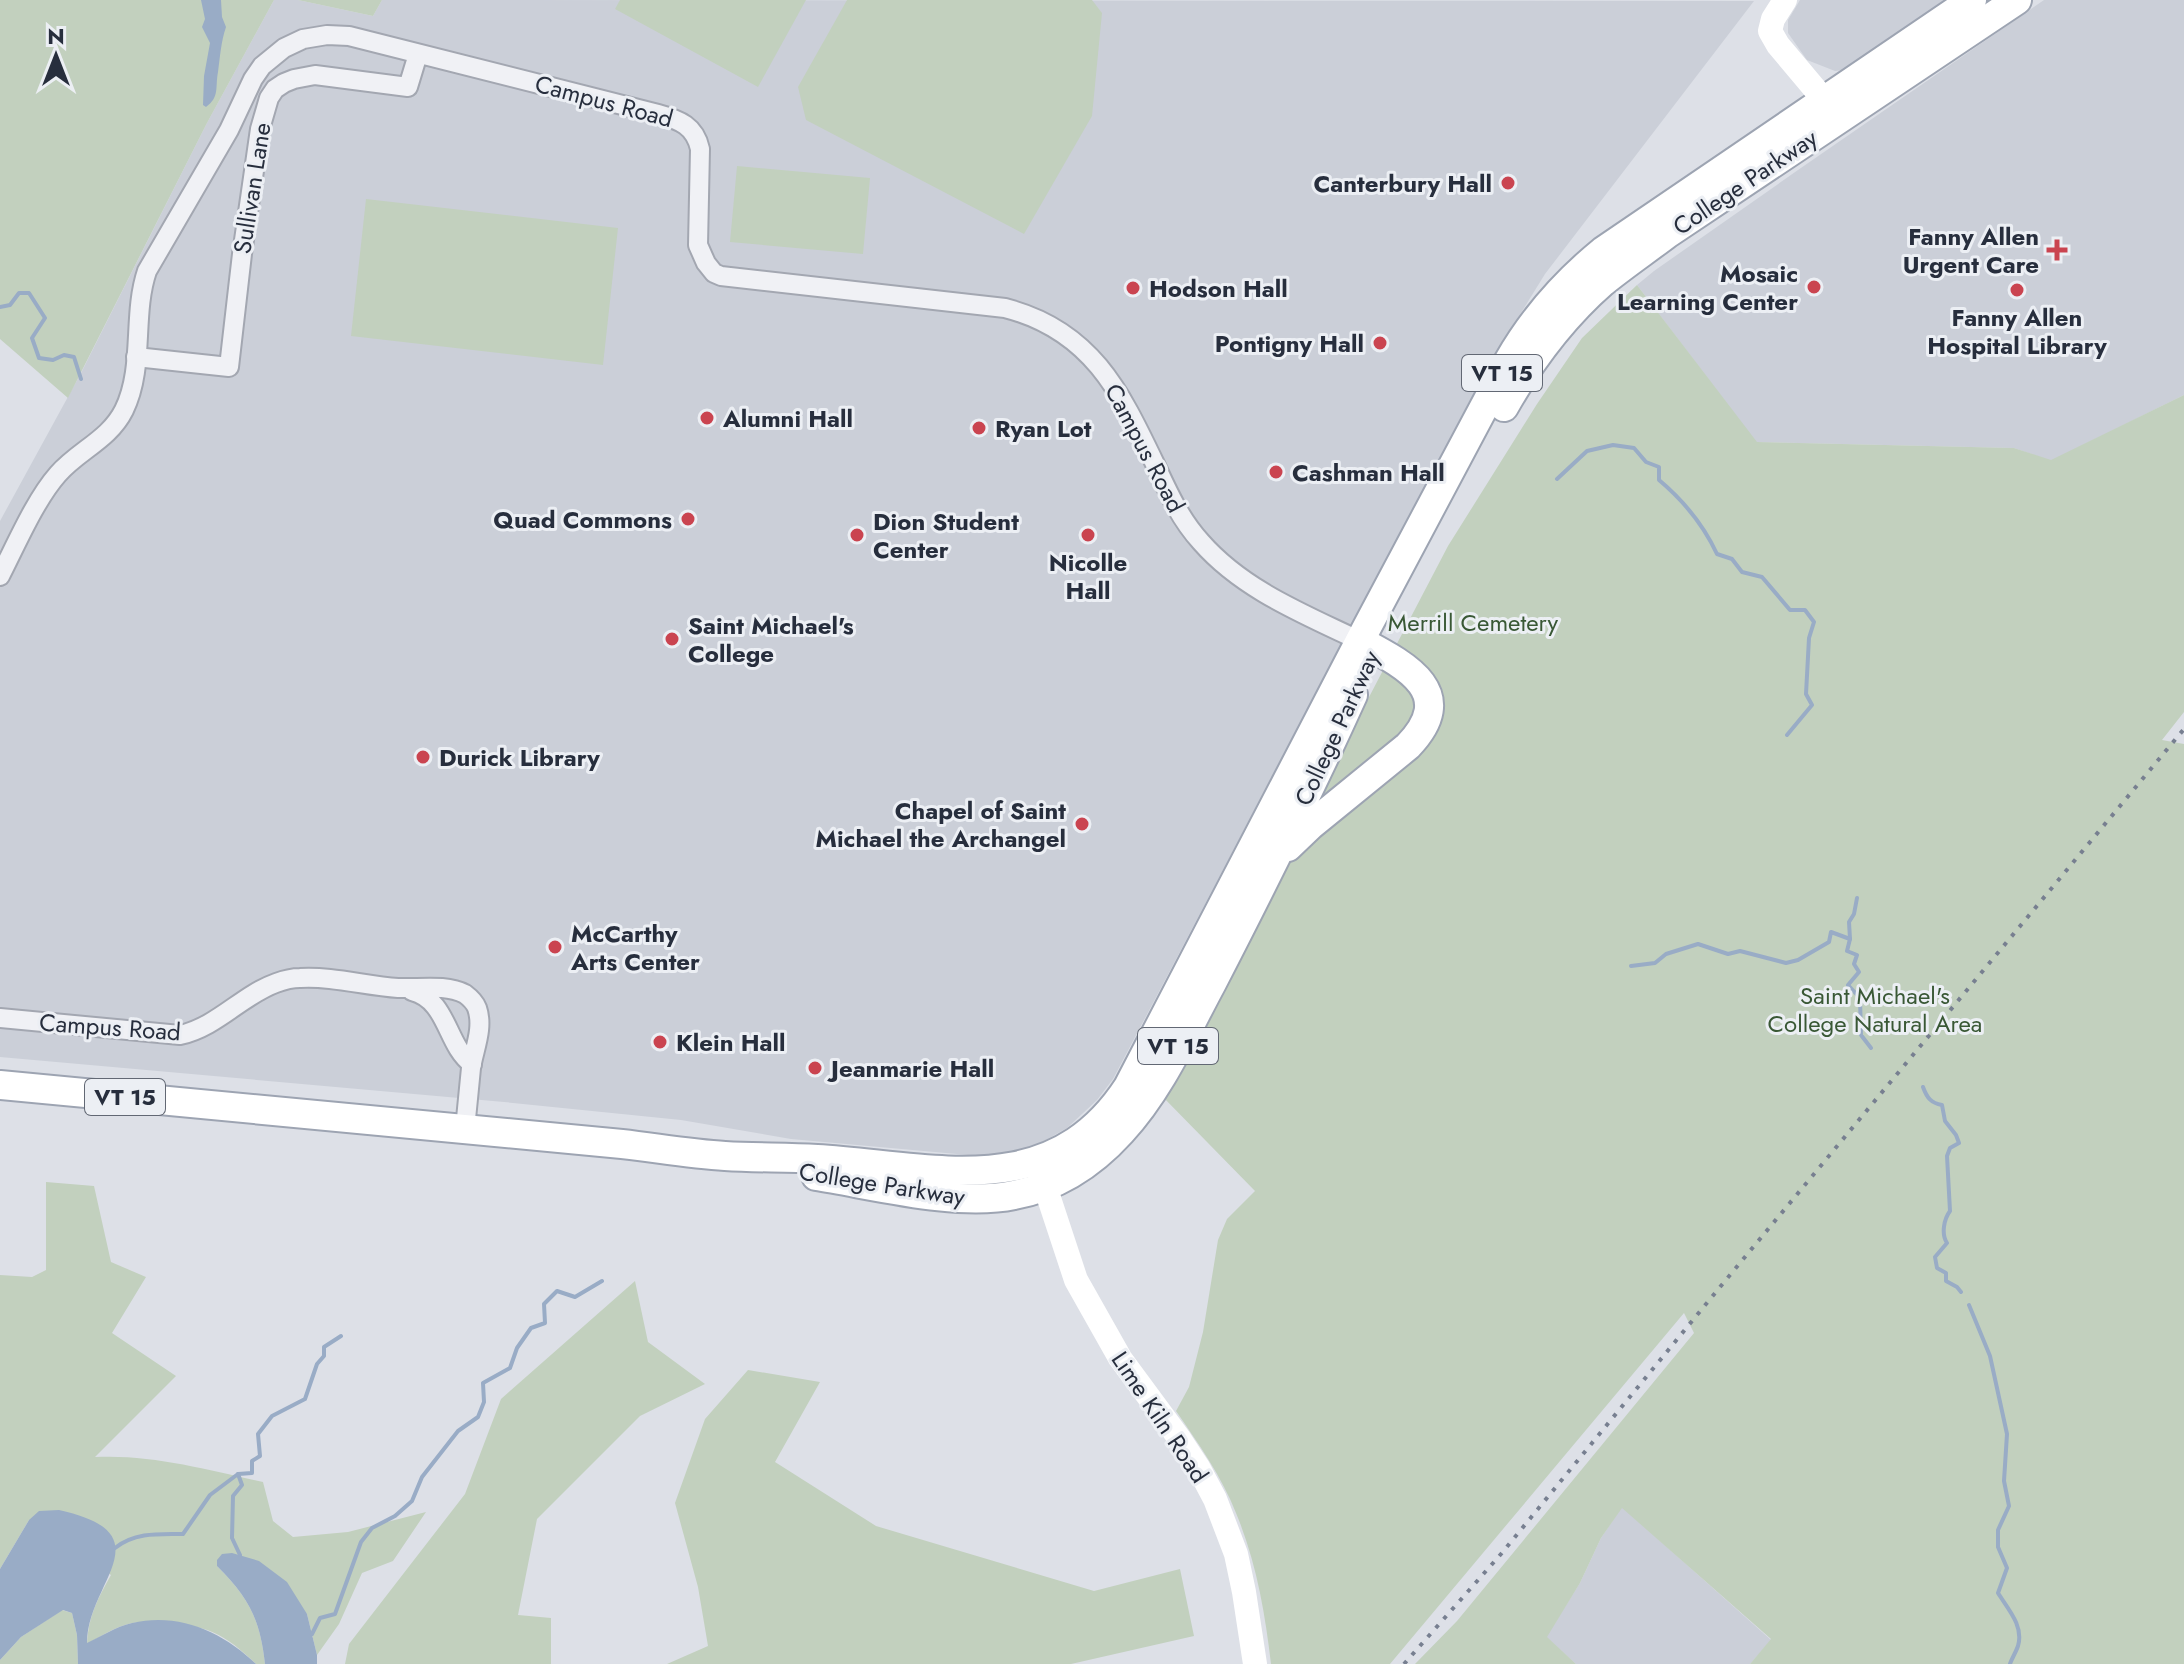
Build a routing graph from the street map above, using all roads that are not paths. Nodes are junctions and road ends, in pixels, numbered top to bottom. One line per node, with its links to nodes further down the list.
1 (1785, 0): 6 (main road)
2 (2017, 0): 4 (main road, College Parkway / VT 15)
3 (1970, 1): 4 (main road); 6 (main road, College Parkway / VT 15)
4 (1970, 31): 6 (main road, College Parkway / VT 15)
5 (418, 54): 7 (street, Campus Road); 7 (street, Sullivan Lane); 9 (street, Campus Road)
6 (1832, 109): 9 (main road, College Parkway / VT 15)
7 (136, 357): 8 (street, Campus Road)
8 (0, 576)
9 (1367, 645): 10 (main road, College Parkway / VT 15); 11 (main road)
10 (1319, 745): 11 (main road); 12 (main road, College Parkway / VT 15); 18 (main road, College Parkway / VT 15)
11 (1369, 777): 12 (main road)
12 (1270, 869): 18 (main road, College Parkway / VT 15)
13 (398, 988): 14 (street, Campus Road); 15 (street, Campus Road); 15 (street, Campus Road)
14 (0, 1018)
15 (472, 1064): 17 (street, Campus Road)
16 (0, 1085): 17 (main road, College Parkway / VT 15)
17 (465, 1129): 18 (main road, College Parkway / VT 15)
18 (1049, 1171): 19 (main road, Lime Kiln Road)
19 (1255, 1664)

